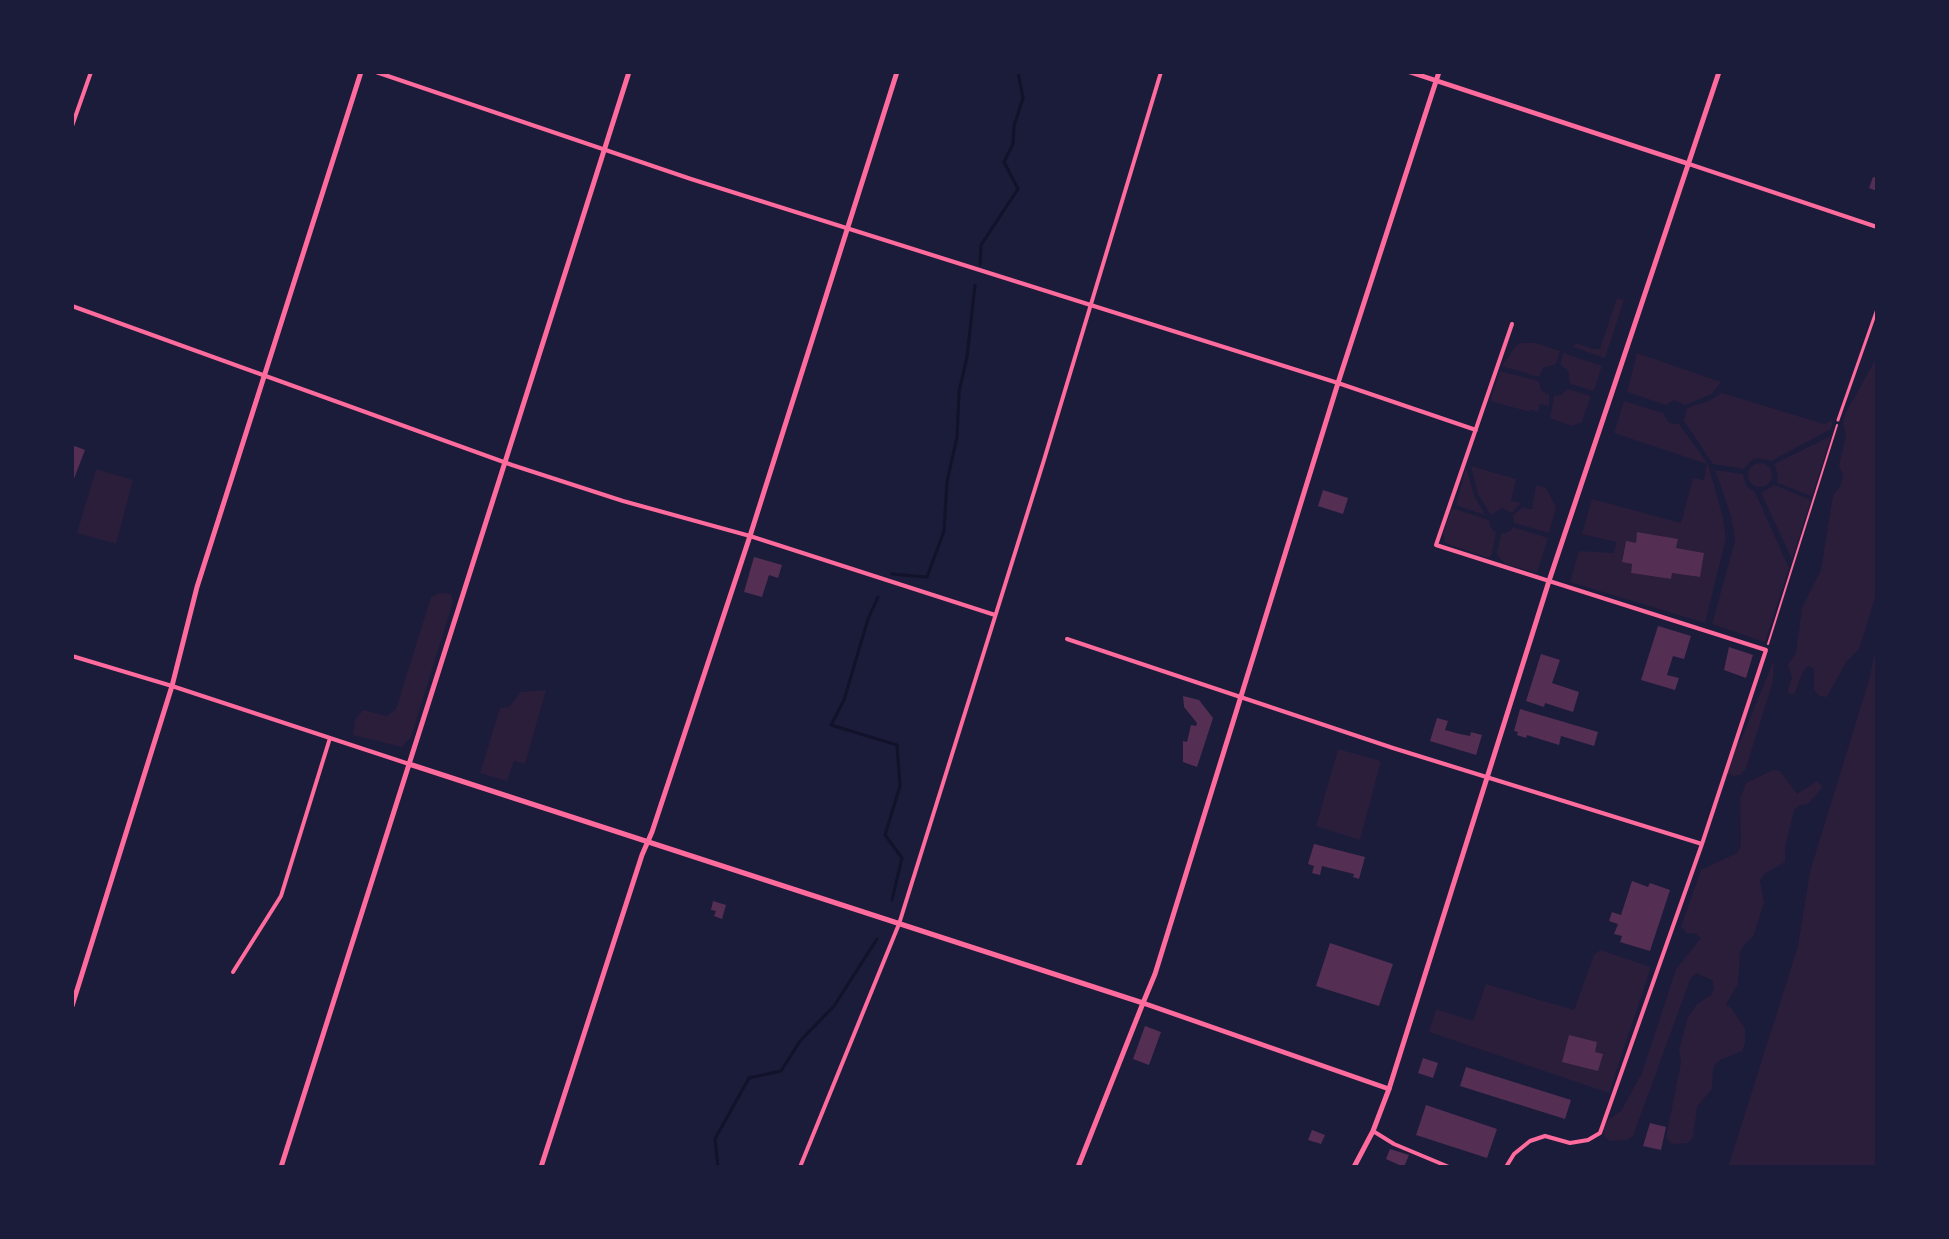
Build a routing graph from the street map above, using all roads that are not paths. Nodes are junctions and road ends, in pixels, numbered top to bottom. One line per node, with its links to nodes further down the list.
1 (91, 72): 11 (street)
2 (361, 72): 20 (main road)
3 (376, 72): 12 (street)
4 (629, 72): 12 (main road)
5 (897, 72): 15 (main road)
6 (1161, 72): 17 (street)
7 (1410, 72): 10 (main road)
8 (1439, 72): 10 (main road)
9 (1719, 72): 13 (main road)
10 (1436, 80): 13 (main road); 21 (main road)
11 (72, 126)
12 (605, 150): 15 (street); 24 (main road)
13 (1689, 164): 14 (street); 26 (main road)
14 (1877, 227)
15 (848, 229): 17 (street); 25 (main road)
16 (72, 306): 20 (street)
17 (1089, 306): 21 (street); 27 (street)
18 (1877, 309): 22 (street)
19 (1512, 324): 23 (street)
20 (264, 375): 24 (street); 30 (main road)
21 (1338, 383): 23 (street); 31 (main road)
22 (1838, 420)
23 (1476, 430): 26 (street)
24 (503, 462): 25 (street); 33 (main road)
25 (750, 536): 27 (street); 35 (main road)
26 (1549, 581): 34 (main road); 36 (street)
27 (995, 615): 37 (street)
28 (1067, 639): 31 (street)
29 (72, 656): 30 (street)
30 (172, 686): 32 (street); 40 (main road)
31 (1241, 698): 34 (street); 39 (main road)
32 (330, 738): 33 (street); 38 (street)
33 (409, 764): 35 (main road); 43 (main road)
34 (1488, 777): 36 (street); 41 (main road)
35 (648, 841): 37 (main road); 44 (main road)
36 (1702, 844): 49 (street)
37 (899, 924): 39 (main road); 45 (street)
38 (233, 972)
39 (1143, 1003): 41 (main road); 46 (main road)
40 (72, 1006)
41 (1389, 1089): 42 (main road)
42 (1373, 1131): 47 (main road); 48 (street)
43 (281, 1167)
44 (541, 1167)
45 (800, 1167)
46 (1078, 1167)
47 (1354, 1167)
48 (1449, 1167)
49 (1506, 1167)

